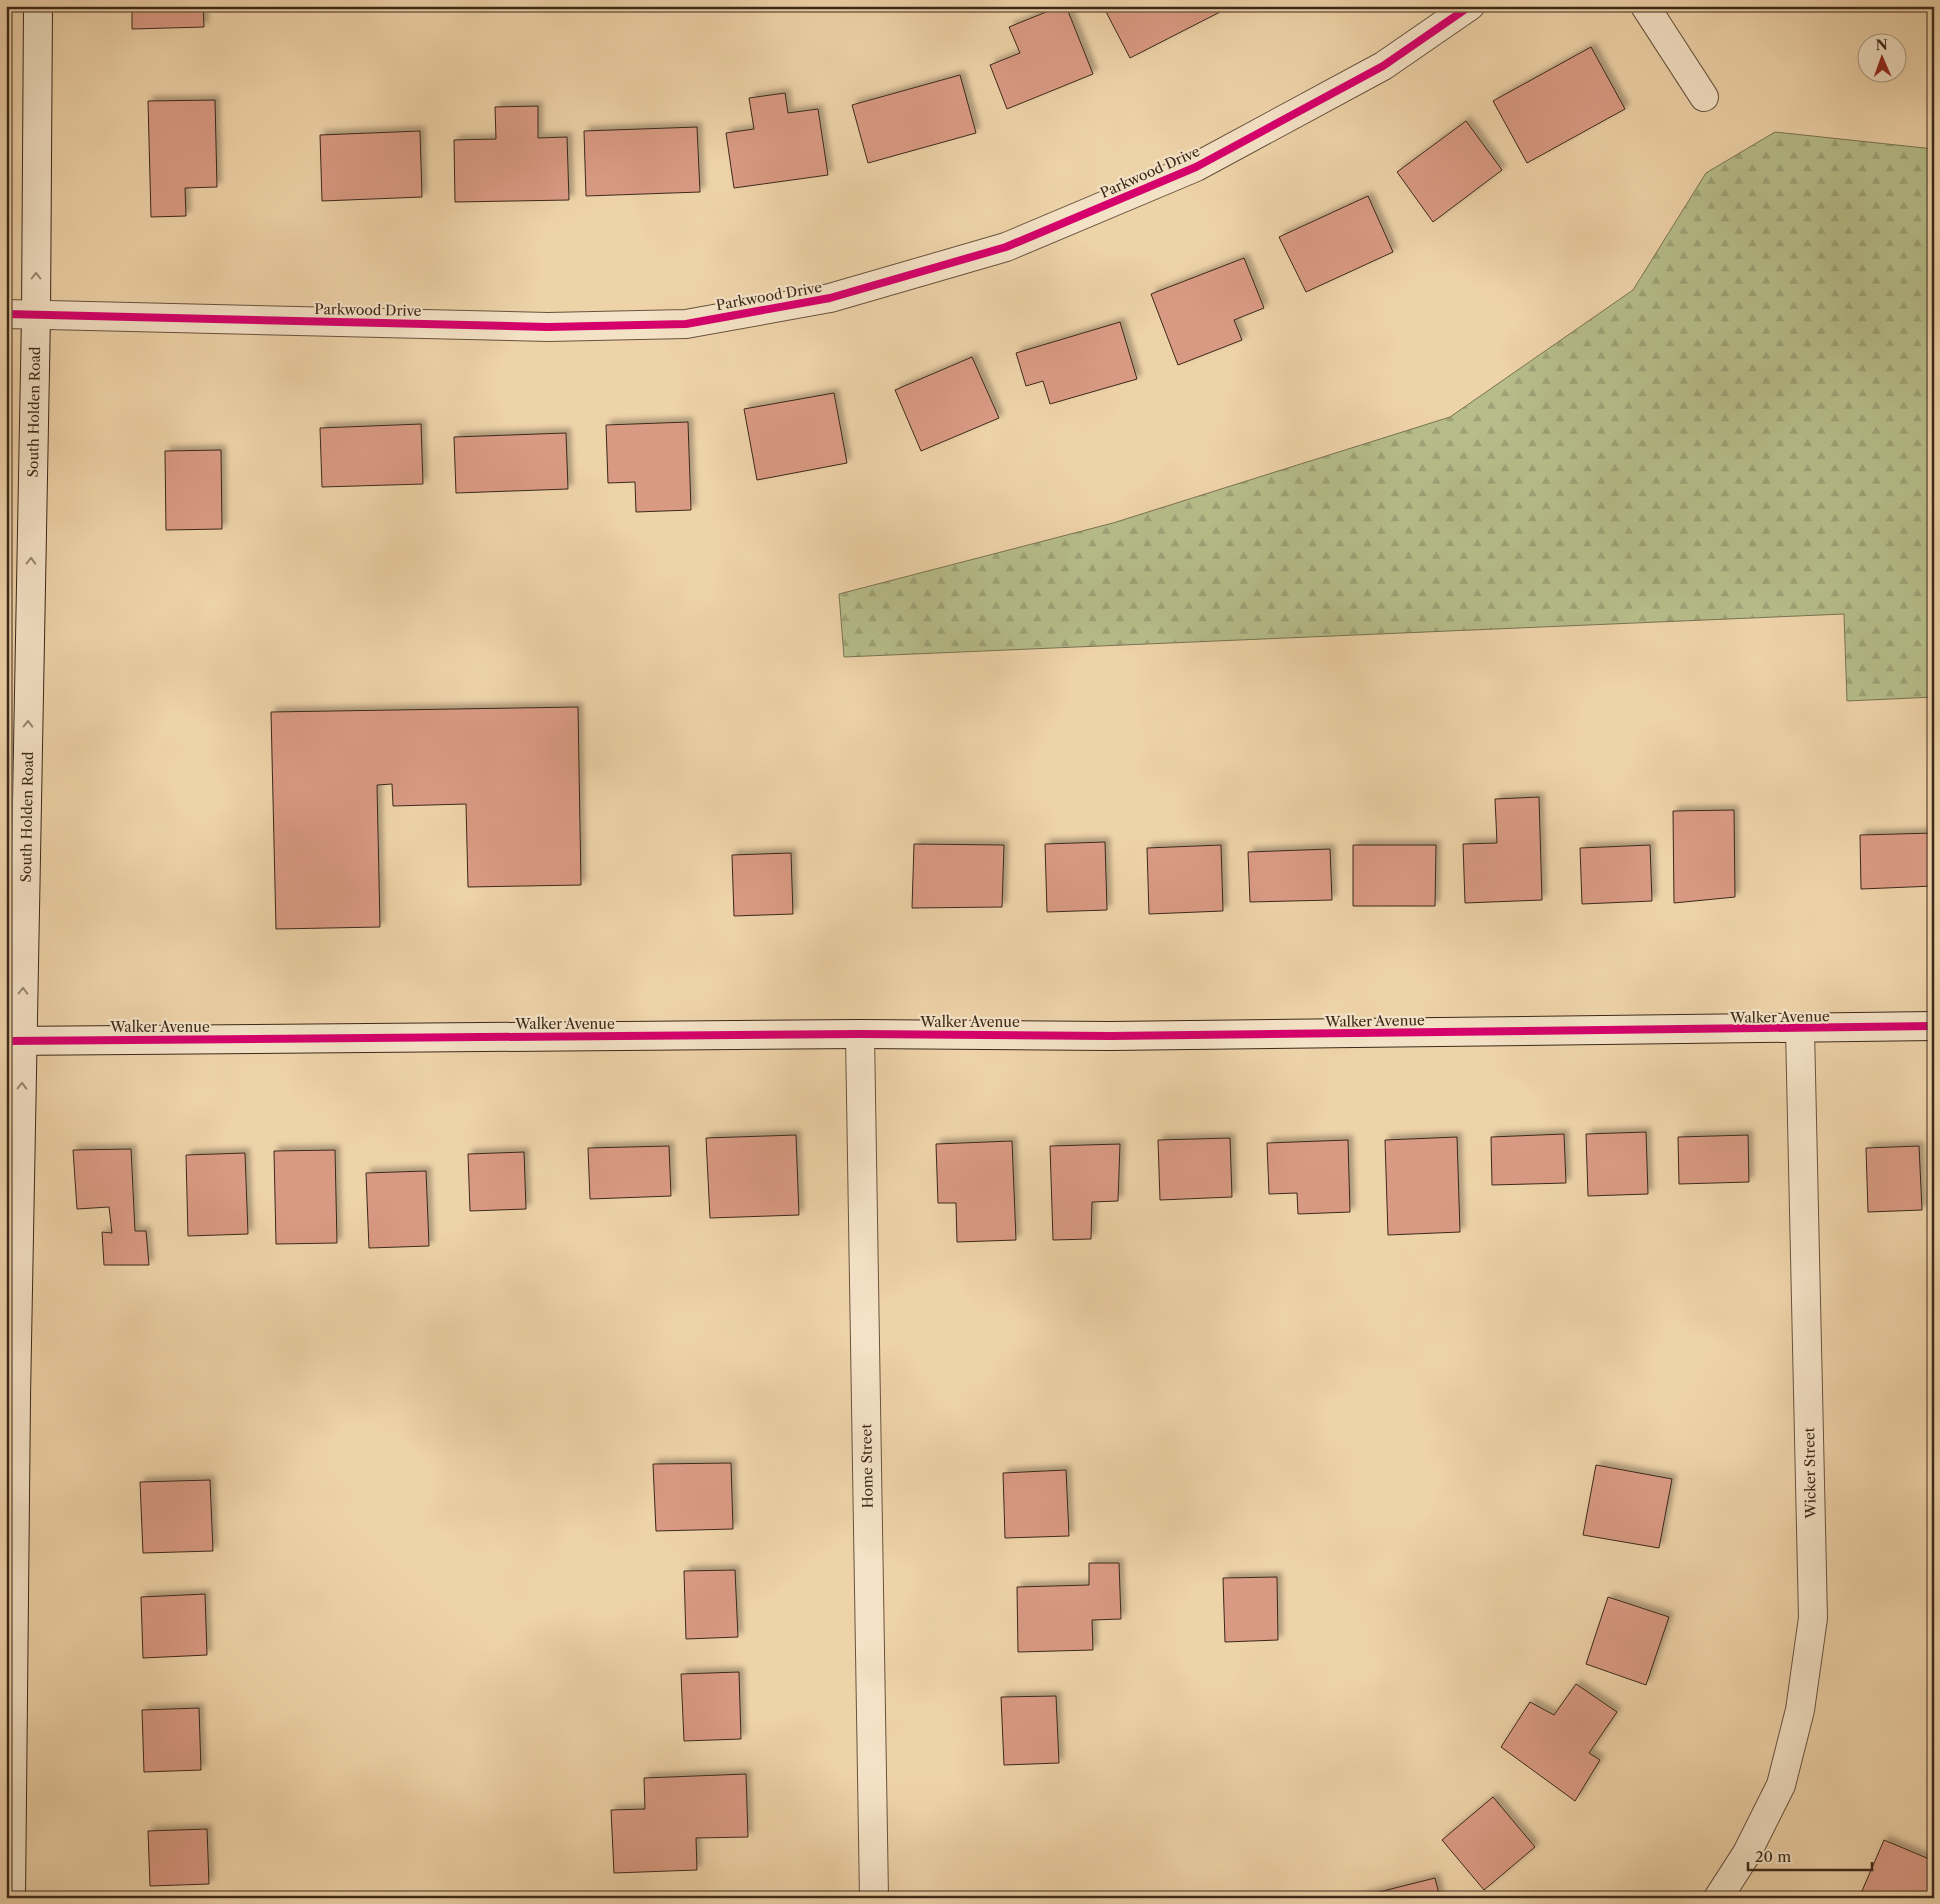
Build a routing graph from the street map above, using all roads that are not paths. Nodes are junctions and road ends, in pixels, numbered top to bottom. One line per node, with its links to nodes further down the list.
1 (38, 6): 6 (street, South Holden Road, one-way to 1)
2 (1470, 6): 6 (street, Parkwood Drive)
3 (1645, 6): 4 (street)
4 (1704, 97)
5 (6, 314): 6 (street, Parkwood Drive)
6 (36, 315): 10 (street, South Holden Road, one-way to 6)
7 (1934, 1026): 8 (street, Walker Avenue)
8 (1800, 1029): 9 (street, Walker Avenue); 13 (street, Wicker Street)
9 (860, 1034): 10 (street, Walker Avenue); 12 (street, Home Street)
10 (14, 1040): 11 (street, South Holden Road, one-way to 10)
11 (11, 1898)
12 (874, 1898)
13 (1718, 1898)

